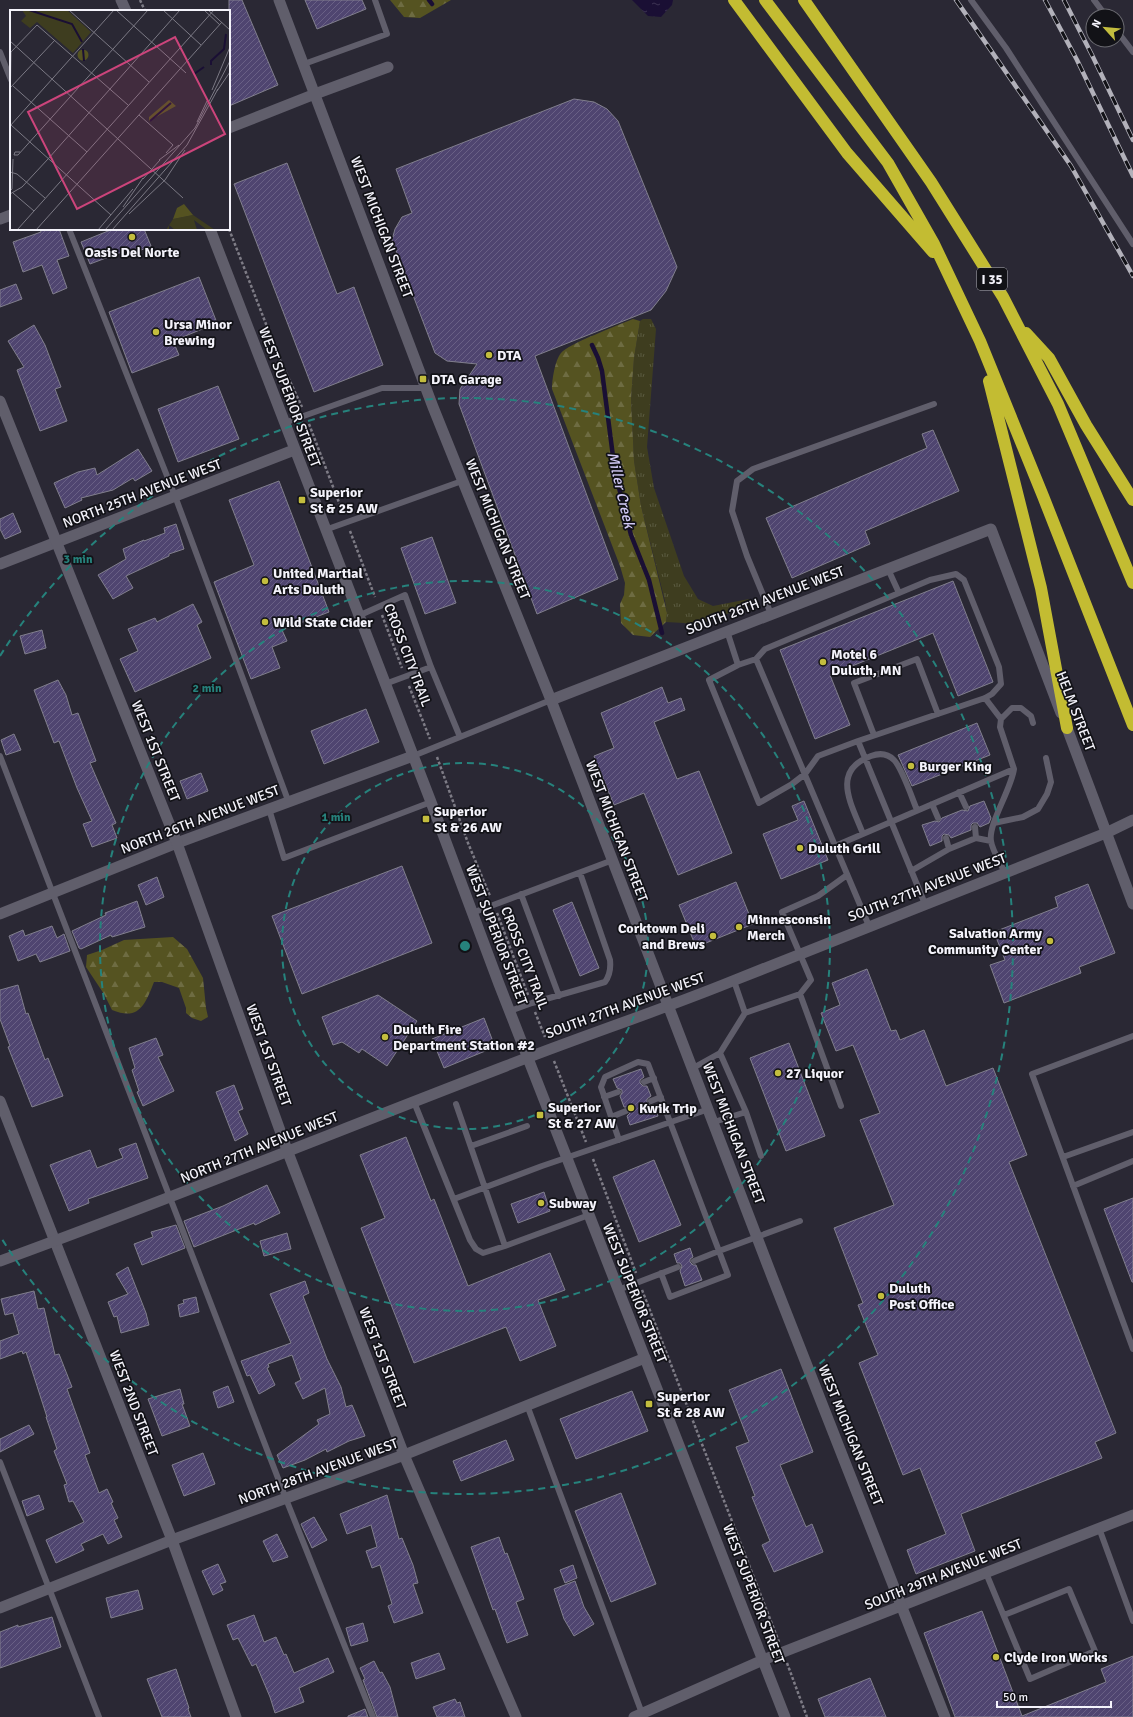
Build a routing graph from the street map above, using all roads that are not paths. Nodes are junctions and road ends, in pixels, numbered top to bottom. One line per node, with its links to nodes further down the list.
1 (122, 0): 8 (street)
2 (279, 0): 12 (street, WEST MICHIGAN STREET)
3 (375, 0): 12 (lane)
4 (734, 0): 22 (highway)
5 (765, 0): 22 (highway, I 35)
6 (804, 0): 23 (highway, I 35)
7 (971, 0): 21 (lane)
8 (126, 10)
9 (1125, 42): 11 (lane)
10 (0, 52): 14 (lane)
11 (1133, 52)
12 (304, 64): 15 (street, WEST MICHIGAN STREET)
13 (388, 67): 15 (street)
14 (10, 77)
15 (316, 94): 16 (street); 25 (street, WEST MICHIGAN STREET)
16 (230, 128)
17 (10, 215): 18 (street)
18 (0, 219)
19 (69, 230): 31 (lane)
20 (210, 230): 28 (street, WEST SUPERIOR STREET)
21 (1133, 244)
22 (944, 265): 24 (highway, I 35)
23 (1015, 322): 32 (highway); 38 (highway, I 35)
24 (980, 341): 52 (highway, I 35); 53 (highway)
25 (426, 388): 28 (lane); 30 (street, WEST MICHIGAN STREET)
26 (0, 401): 35 (street, WEST 1ST STREET)
27 (934, 404): 40 (lane)
28 (284, 423): 29 (street, WEST SUPERIOR STREET)
29 (294, 450): 31 (street, NORTH 25TH AVENUE WEST); 34 (street, WEST SUPERIOR STREET)
30 (462, 481): 34 (lane); 48 (street, WEST MICHIGAN STREET)
31 (175, 496): 35 (street, NORTH 25TH AVENUE WEST); 65 (lane)
32 (1133, 500)
33 (991, 529): 37 (street, SOUTH 26TH AVENUE WEST); 53 (street, HELM STREET)
34 (325, 530): 41 (street, WEST SUPERIOR STREET)
35 (56, 542): 36 (street, NORTH 25TH AVENUE WEST); 80 (street, WEST 1ST STREET)
36 (0, 564)
37 (888, 569): 39 (lane); 40 (street, SOUTH 26TH AVENUE WEST)
38 (1133, 583)
39 (899, 593): 43 (lane); 47 (lane)
40 (771, 614): 42 (street, SOUTH 26TH AVENUE WEST)
41 (358, 616): 45 (lane); 46 (street, WEST SUPERIOR STREET)
42 (727, 632): 44 (lane); 48 (street, SOUTH 26TH AVENUE WEST)
43 (756, 659): 44 (lane); 62 (lane)
44 (738, 665): 62 (lane)
45 (431, 667): 46 (lane); 55 (lane)
46 (385, 684): 58 (street, WEST SUPERIOR STREET)
47 (985, 698): 49 (lane); 50 (lane)
48 (551, 700): 55 (lane); 83 (street, WEST MICHIGAN STREET)
49 (938, 714): 54 (lane); 54 (lane)
50 (1001, 719): 51 (lane); 61 (lane)
51 (1033, 723)
52 (1133, 726)
53 (1066, 728): 75 (street, HELM STREET)
54 (874, 735): 56 (lane)
55 (460, 737): 58 (lane)
56 (858, 741): 59 (lane); 62 (lane)
57 (0, 756): 88 (lane)
58 (413, 756): 64 (street, WEST SUPERIOR STREET); 65 (street, NORTH 26TH AVENUE WEST)
59 (865, 758): 69 (lane); 71 (lane); 76 (lane)
60 (1046, 758): 73 (lane)
61 (1014, 769): 63 (lane); 73 (lane)
62 (805, 774): 81 (lane)
63 (959, 792): 66 (lane); 67 (lane)
64 (431, 802): 68 (lane); 92 (street, WEST SUPERIOR STREET)
65 (289, 803): 68 (street, NORTH 26TH AVENUE WEST)
66 (932, 804): 69 (lane); 70 (lane)
67 (966, 808)
68 (268, 809): 80 (street, NORTH 26TH AVENUE WEST)
69 (917, 810): 71 (lane)
70 (938, 818)
71 (891, 821): 76 (lane); 84 (lane)
72 (1130, 821): 75 (street, SOUTH 27TH AVENUE WEST)
73 (994, 823): 79 (lane)
74 (975, 827): 78 (lane)
75 (1106, 833): 86 (street, SOUTH 27TH AVENUE WEST); 91 (street, HELM STREET)
76 (863, 834): 81 (lane)
77 (946, 838): 82 (lane)
78 (976, 838): 79 (lane); 82 (lane)
79 (991, 841): 86 (lane)
80 (177, 843): 88 (street, NORTH 26TH AVENUE WEST); 126 (street, WEST 1ST STREET)
81 (835, 846): 87 (lane)
82 (949, 849): 84 (lane)
83 (613, 860): 85 (lane); 99 (street, WEST MICHIGAN STREET)
84 (911, 870): 90 (lane)
85 (580, 873): 89 (lane); 98 (lane)
86 (1005, 873): 90 (street, SOUTH 27TH AVENUE WEST)
87 (847, 875): 94 (lane); 95 (lane)
88 (53, 893): 93 (street, NORTH 26TH AVENUE WEST); 133 (lane)
89 (521, 894): 92 (lane); 98 (lane)
90 (925, 904): 94 (street, SOUTH 27TH AVENUE WEST)
91 (1133, 904)
92 (472, 913): 100 (street, WEST SUPERIOR STREET)
93 (0, 914)
94 (869, 926): 95 (street, SOUTH 27TH AVENUE WEST)
95 (799, 954): 96 (street, SOUTH 27TH AVENUE WEST); 97 (lane)
96 (734, 981): 99 (street, SOUTH 27TH AVENUE WEST); 101 (lane)
97 (800, 994): 101 (lane); 115 (lane)
98 (559, 996): 100 (lane)
99 (669, 1005): 104 (street, SOUTH 27TH AVENUE WEST); 105 (street, WEST MICHIGAN STREET)
100 (510, 1011): 104 (street, WEST SUPERIOR STREET)
101 (745, 1013): 103 (lane)
102 (1133, 1036): 129 (lane)
103 (720, 1053): 105 (lane); 118 (lane)
104 (529, 1057): 113 (street, NORTH 27TH AVENUE WEST); 128 (street, WEST SUPERIOR STREET)
105 (693, 1068): 116 (street, WEST MICHIGAN STREET)
106 (654, 1078): 107 (lane); 109 (lane); 110 (lane)
107 (644, 1082)
108 (618, 1092): 109 (lane)
109 (604, 1097): 119 (lane)
110 (662, 1097): 112 (lane); 120 (lane)
111 (0, 1101): 138 (street, WEST 2ND STREET)
112 (651, 1101)
113 (414, 1102): 126 (street, NORTH 27TH AVENUE WEST); 134 (lane)
114 (456, 1104): 125 (lane)
115 (841, 1106)
116 (709, 1109): 120 (lane); 121 (street, WEST MICHIGAN STREET)
117 (626, 1111): 119 (lane)
118 (746, 1112): 121 (lane); 127 (lane)
119 (611, 1117): 124 (lane)
120 (671, 1122): 124 (lane); 140 (lane)
121 (714, 1122): 137 (street, WEST MICHIGAN STREET)
122 (527, 1126): 125 (lane)
123 (1133, 1132): 129 (lane)
124 (619, 1140): 128 (lane)
125 (471, 1146): 132 (lane)
126 (287, 1150): 133 (street, NORTH 27TH AVENUE WEST); 149 (street, WEST 1ST STREET)
127 (761, 1156)
128 (567, 1158): 132 (lane); 135 (street, WEST SUPERIOR STREET)
129 (1063, 1158): 131 (lane)
130 (1133, 1161): 131 (lane)
131 (1073, 1186): 146 (lane)
132 (486, 1188): 134 (lane); 139 (lane)
133 (170, 1198): 138 (street, NORTH 27TH AVENUE WEST); 151 (lane)
134 (454, 1199): 139 (lane)
135 (588, 1215): 139 (lane); 145 (street, WEST SUPERIOR STREET)
136 (800, 1221): 137 (lane)
137 (758, 1238): 140 (lane); 157 (street, WEST MICHIGAN STREET)
138 (55, 1241): 141 (street, NORTH 27TH AVENUE WEST); 154 (street, WEST 2ND STREET)
139 (504, 1246)
140 (719, 1251): 142 (lane); 144 (lane)
141 (0, 1261)
142 (694, 1261)
143 (678, 1267): 144 (lane)
144 (661, 1274): 145 (lane)
145 (618, 1290): 147 (street, WEST SUPERIOR STREET)
146 (1133, 1349)
147 (645, 1358): 148 (street, NORTH 28TH AVENUE WEST); 161 (street, WEST SUPERIOR STREET)
148 (527, 1404): 149 (street, NORTH 28TH AVENUE WEST); 162 (lane)
149 (404, 1455): 151 (street, NORTH 28TH AVENUE WEST); 166 (street, WEST 1ST STREET)
150 (0, 1462): 156 (lane)
151 (286, 1499): 154 (street, NORTH 28TH AVENUE WEST); 165 (lane)
152 (1133, 1516): 153 (street, SOUTH 29TH AVENUE WEST)
153 (1099, 1528): 155 (street, SOUTH 29TH AVENUE WEST); 160 (lane)
154 (172, 1540): 156 (street, NORTH 28TH AVENUE WEST); 164 (street, WEST 2ND STREET)
155 (986, 1573): 157 (street, SOUTH 29TH AVENUE WEST); 159 (lane)
156 (49, 1589): 158 (street, NORTH 28TH AVENUE WEST); 163 (lane)
157 (903, 1607): 161 (street, SOUTH 29TH AVENUE WEST); 168 (street, WEST MICHIGAN STREET)
158 (0, 1608)
159 (1004, 1615): 159 (lane)
160 (1133, 1621)
161 (764, 1660): 162 (street, SOUTH 29TH AVENUE WEST); 167 (street, WEST SUPERIOR STREET)
162 (640, 1716)
163 (99, 1717)
164 (236, 1717)
165 (373, 1717)
166 (516, 1717)
167 (785, 1717)
168 (945, 1717)

